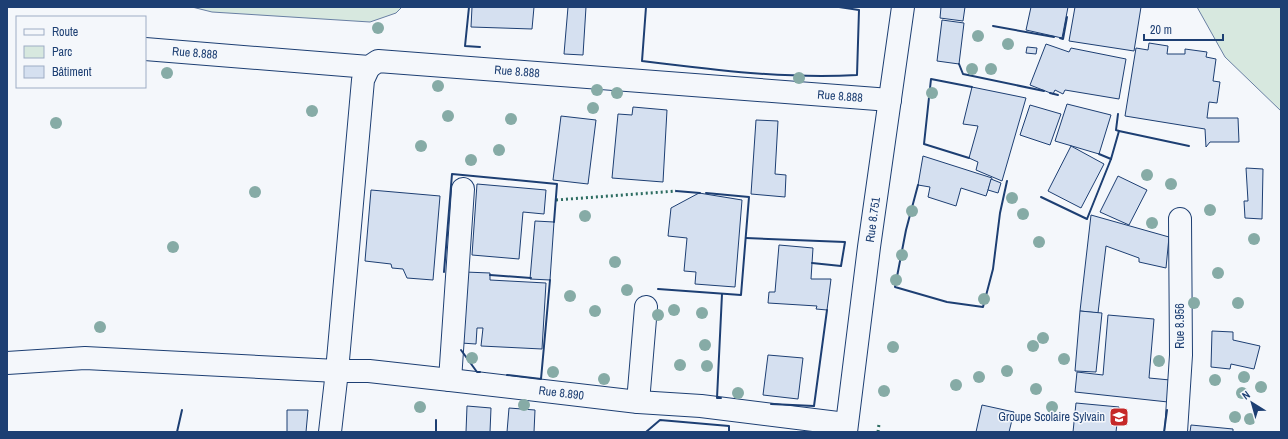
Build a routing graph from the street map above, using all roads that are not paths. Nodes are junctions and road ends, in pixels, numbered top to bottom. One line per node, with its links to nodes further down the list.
1 (904, 7): 4 (street, Rue 8.751)
2 (146, 49): 3 (street, Rue 8.888)
3 (369, 67): 4 (street, Rue 8.888); 9 (street)
4 (890, 100): 12 (street, Rue 8.751)
5 (462, 189): 10 (street)
6 (1180, 219): 14 (street, Rue 8.956)
7 (646, 307): 11 (street)
8 (7, 363): 9 (street, Rue 8.890)
9 (337, 371): 10 (street, Rue 8.890); 13 (street)
10 (450, 380): 11 (street, Rue 8.890)
11 (638, 402): 12 (street, Rue 8.890)
12 (846, 428)
13 (330, 432)
14 (1176, 432)

